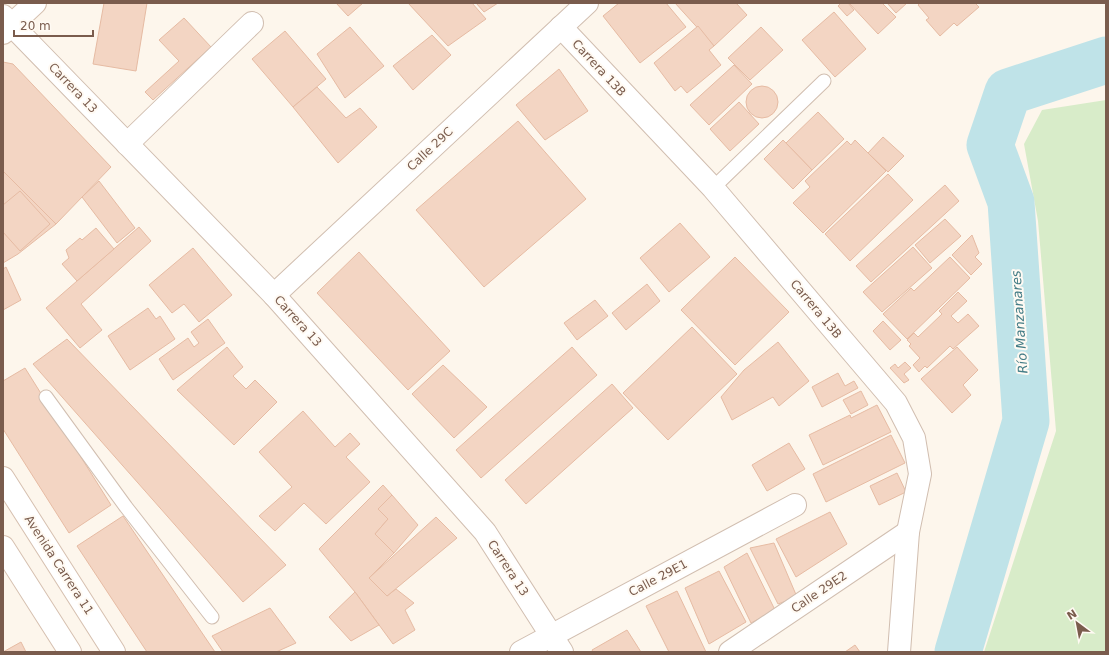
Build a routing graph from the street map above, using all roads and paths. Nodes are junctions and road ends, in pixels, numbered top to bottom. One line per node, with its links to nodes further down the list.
1 (35, 3): 4 (street)
2 (587, 3): 5 (street, Calle 29C)
3 (252, 23): 7 (street)
4 (6, 25): 7 (street, Carrera 13)
5 (561, 27): 8 (street, Carrera 13B); 9 (street, Calle 29C)
6 (824, 82): 8 (lane)
7 (127, 144): 9 (street, Carrera 13)
8 (713, 188): 13 (street, Carrera 13B)
9 (274, 295): 16 (street, Carrera 13)
10 (46, 397): 15 (lane)
11 (3, 478): 18 (street, Avenida Carrera 11)
12 (795, 505): 16 (street, Calle 29E1)
13 (908, 532): 20 (street, Calle 29E2); 21 (street, Carrera 13B)
14 (3, 546): 17 (street)
15 (212, 617)
16 (557, 644): 19 (street, Calle 29E1)
17 (70, 652)
18 (114, 652)
19 (521, 652)
20 (730, 652)
21 (899, 652)

